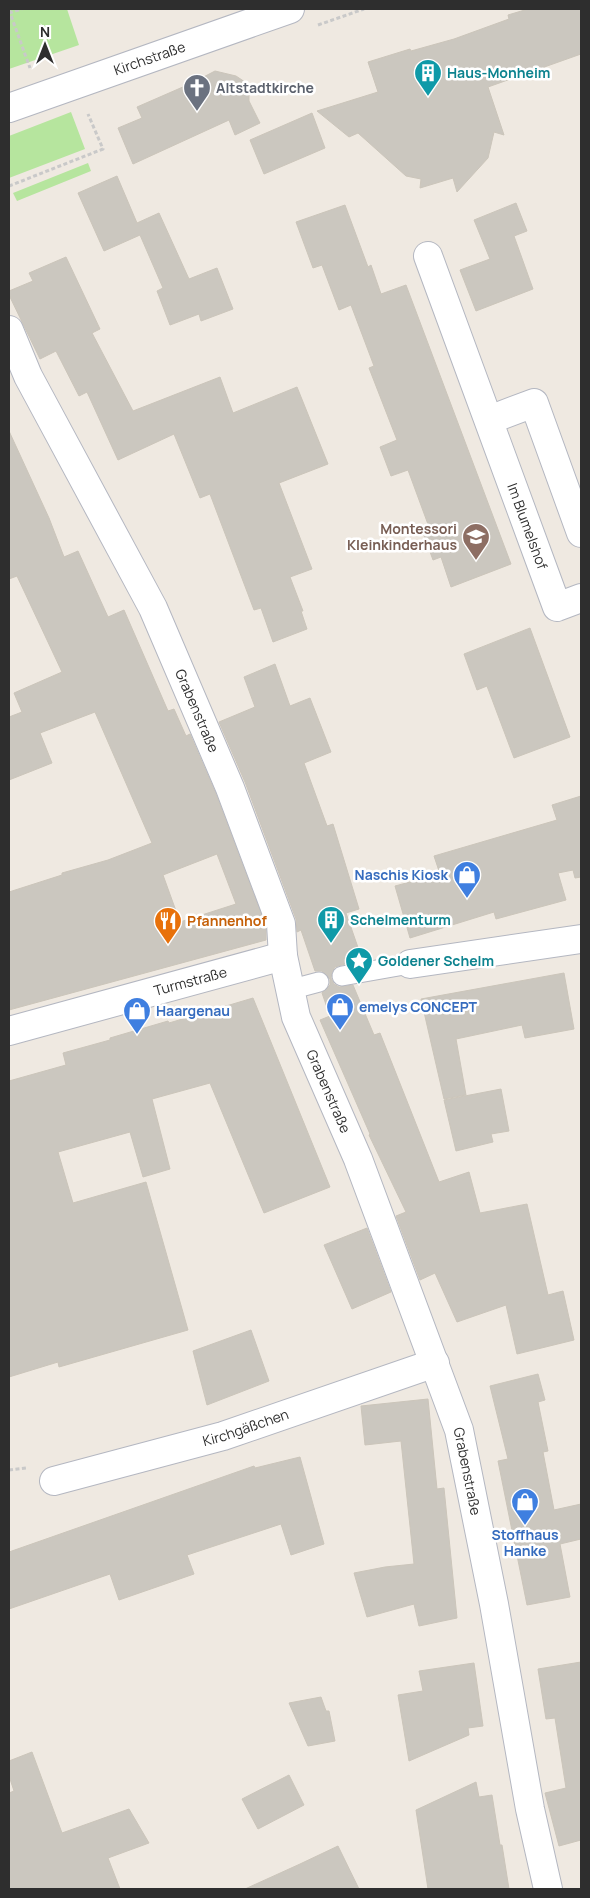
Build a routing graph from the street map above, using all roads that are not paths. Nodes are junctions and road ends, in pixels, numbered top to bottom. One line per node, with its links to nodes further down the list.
1 (290, 9): 2 (street, Kirchstraße)
2 (9, 108)
3 (428, 256): 6 (street, Im Blumelshof)
4 (9, 330): 5 (street, Grabenstraße)
5 (18, 381): 11 (street, Grabenstraße)
6 (489, 420): 7 (street); 9 (street, Im Blumelshof)
7 (575, 497): 8 (street)
8 (581, 533)
9 (581, 598)
10 (581, 939): 12 (street)
11 (283, 956): 15 (street, Grabenstraße); 16 (street, Turmstraße)
12 (410, 964): 13 (lane)
13 (342, 976)
14 (319, 982): 15 (lane)
15 (289, 990): 17 (street, Grabenstraße)
16 (9, 1031)
17 (435, 1363): 18 (street, Kirchgäßchen); 19 (street, Grabenstraße)
18 (54, 1481)
19 (548, 1889)

